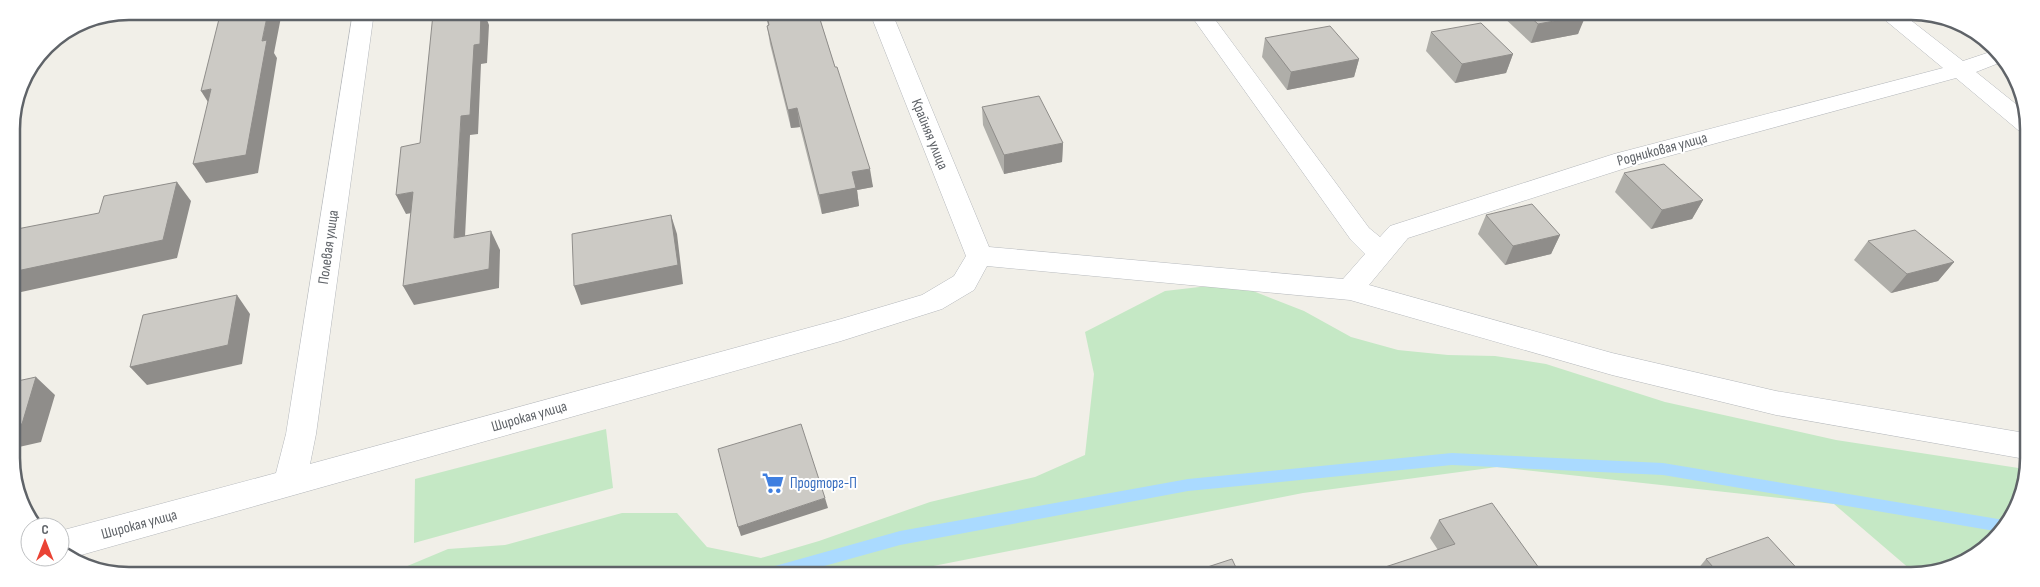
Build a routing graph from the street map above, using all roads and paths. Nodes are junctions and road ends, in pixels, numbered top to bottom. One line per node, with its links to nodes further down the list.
1 (363, 20): 12 (street, Полевая улица)
2 (884, 20): 9 (street, Крайняя улица)
3 (1204, 20): 8 (street)
4 (1896, 20): 6 (street)
5 (1994, 58): 6 (street, Родниковая улица)
6 (1960, 70): 7 (street); 8 (street, Родниковая улица)
7 (2020, 120)
8 (1381, 254): 10 (street, Родниковая улица)
9 (979, 256): 10 (street); 12 (street, Широкая улица)
10 (1350, 290): 11 (street)
11 (2020, 445)
12 (290, 482): 13 (street, Широкая улица)
13 (70, 543)

